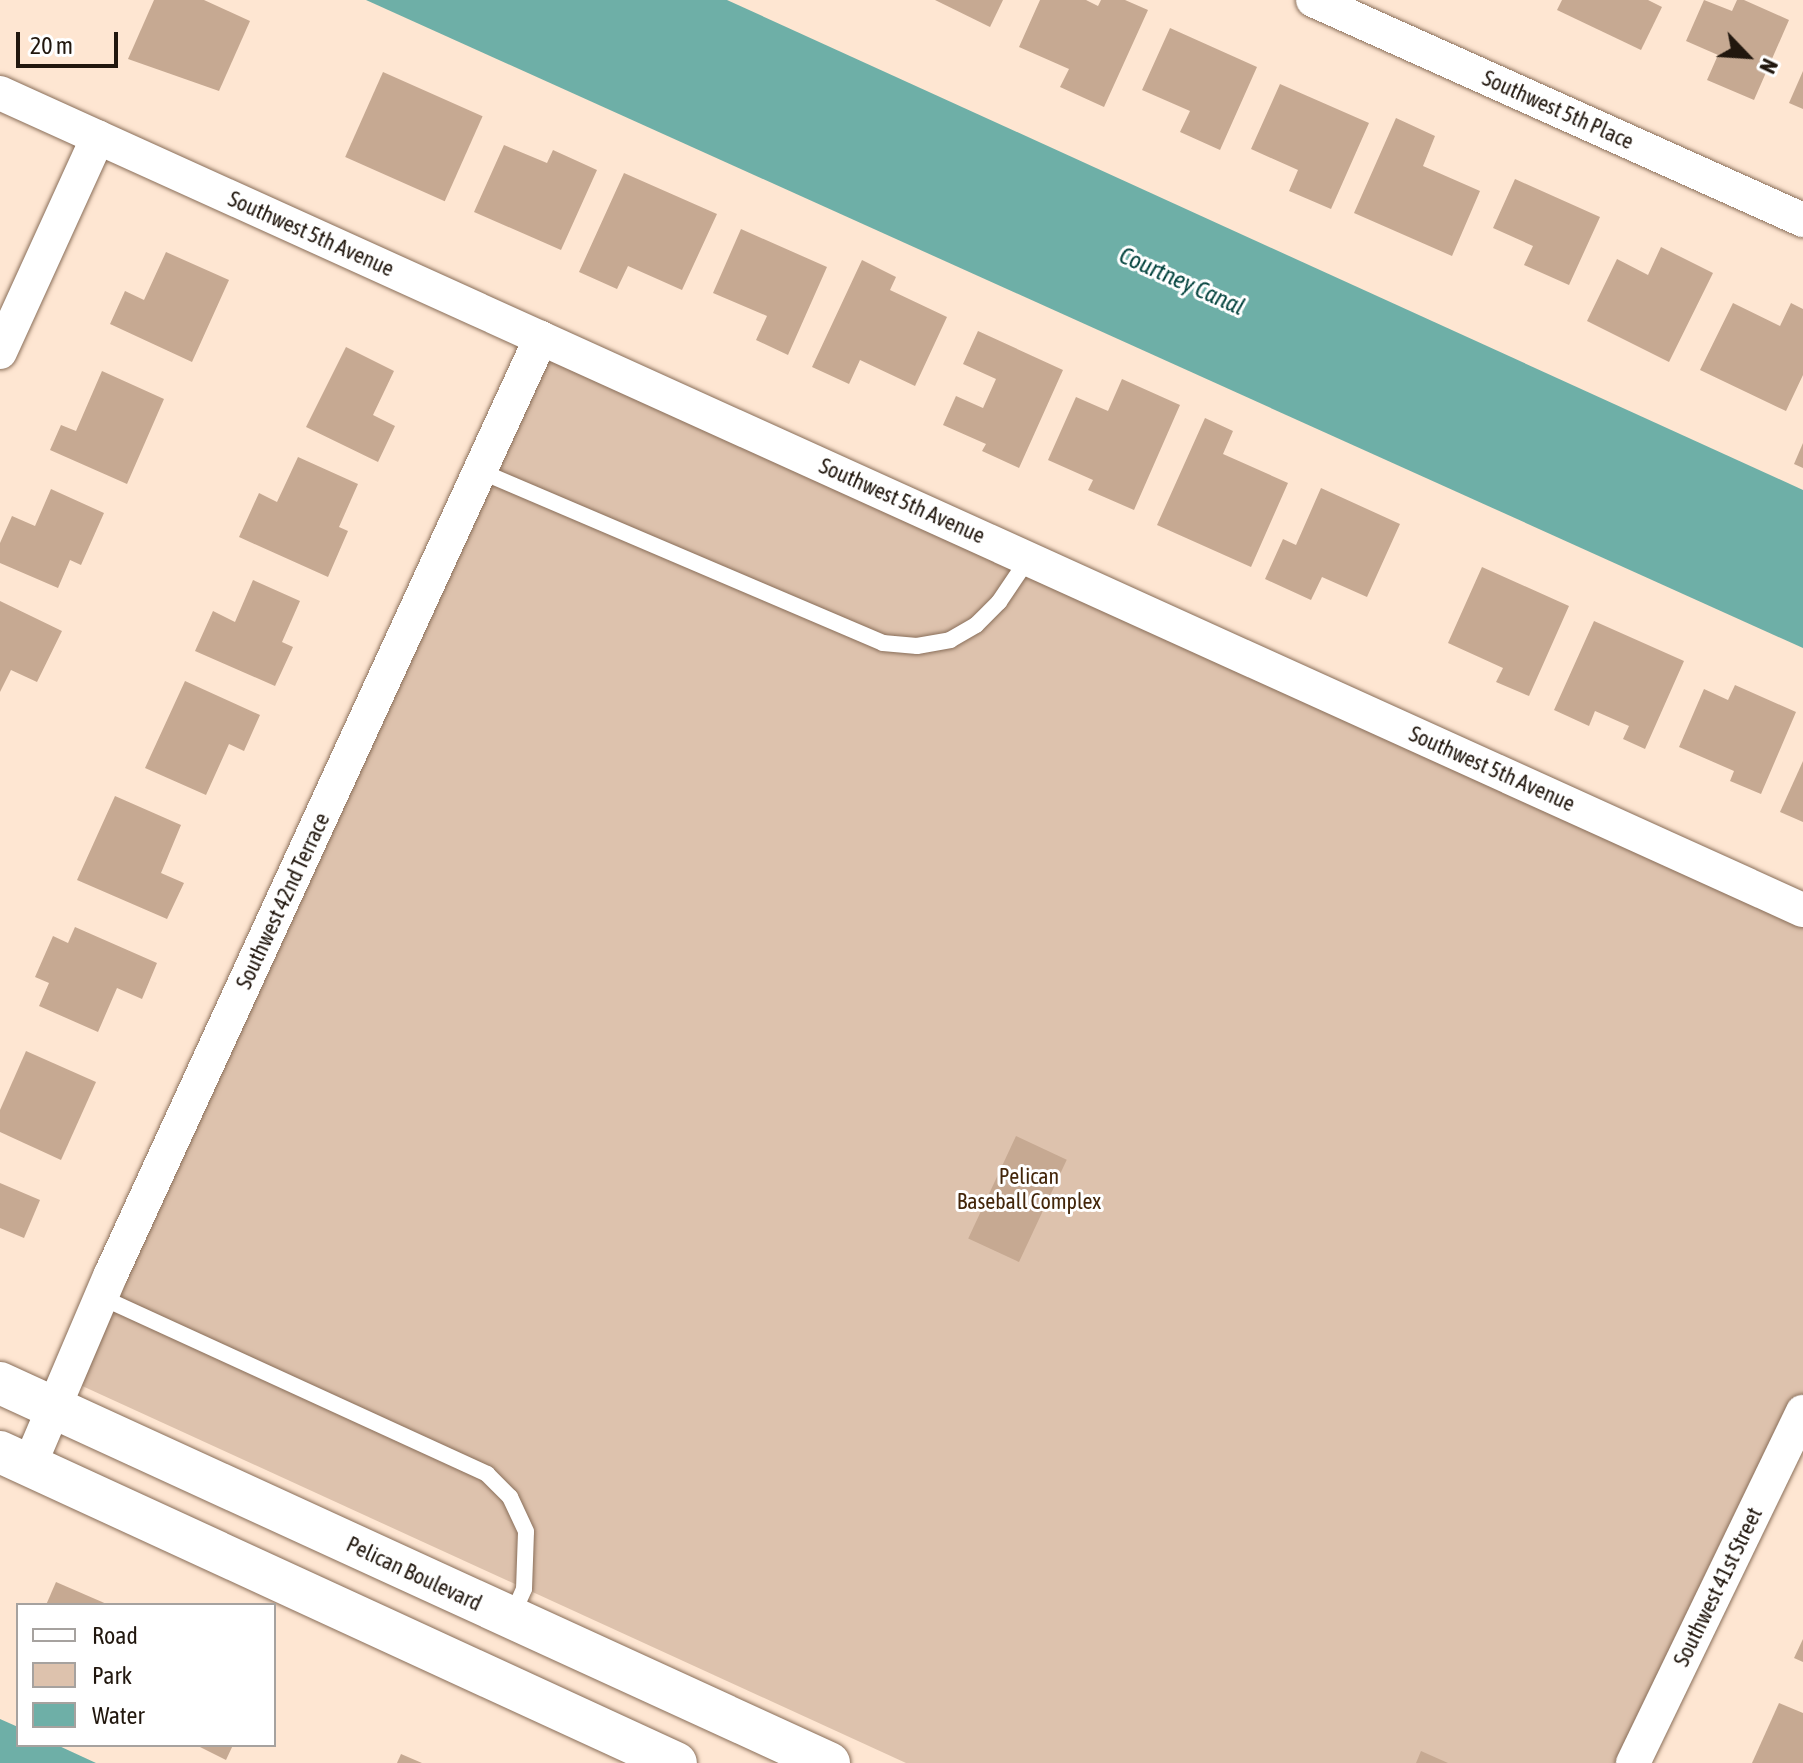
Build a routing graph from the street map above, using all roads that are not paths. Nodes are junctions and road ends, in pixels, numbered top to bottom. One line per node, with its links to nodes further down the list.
1 (1313, 0): 4 (street, Southwest 5th Place)
2 (0, 93): 3 (street, Southwest 5th Avenue)
3 (98, 137): 5 (street, Southwest 5th Avenue); 6 (street)
4 (1803, 220)
5 (541, 338): 7 (street, Southwest 42nd Terrace); 8 (street, Southwest 5th Avenue)
6 (0, 352)
7 (480, 471): 8 (lane); 10 (street, Southwest 42nd Terrace)
8 (1028, 559): 9 (street, Southwest 5th Avenue)
9 (1803, 910)
10 (101, 1297): 12 (street, Southwest 42nd Terrace); 15 (lane)
11 (0, 1383): 12 (street, Pelican Boulevard)
12 (55, 1408): 14 (street, Southwest 42nd Terrace); 15 (street, Pelican Boulevard)
13 (1803, 1412): 18 (street, Southwest 41st Street)
14 (15, 1459): 16 (street)
15 (511, 1618): 17 (street, Pelican Boulevard)
16 (676, 1763)
17 (829, 1763)
18 (1633, 1763)

